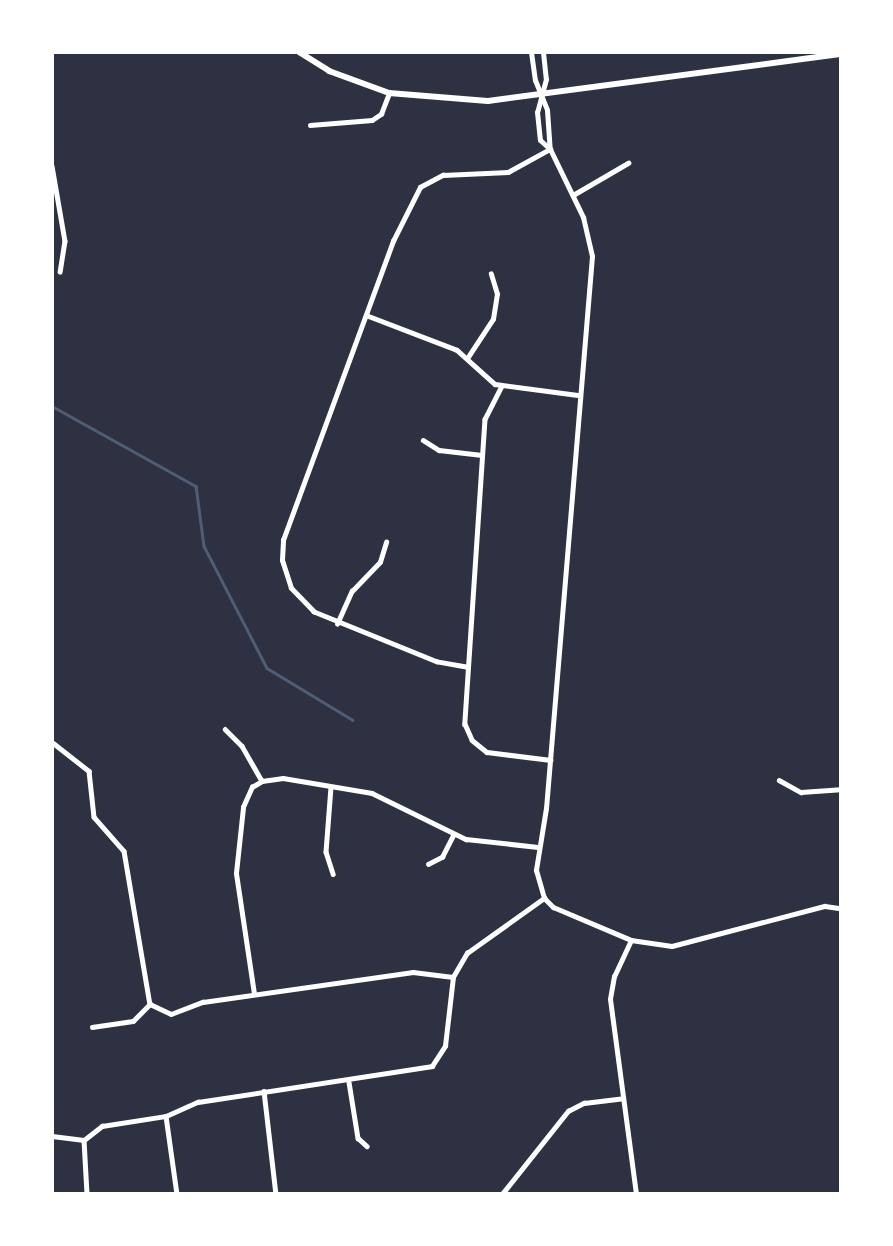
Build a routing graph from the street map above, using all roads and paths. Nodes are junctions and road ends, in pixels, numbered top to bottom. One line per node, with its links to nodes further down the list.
1 (299, 52): 5 (main road)
2 (531, 52): 6 (street)
3 (543, 52): 6 (street)
4 (841, 54): 6 (main road)
5 (388, 93): 6 (main road); 7 (street)
6 (541, 95): 8 (street); 8 (street)
7 (310, 125)
8 (550, 149): 11 (street); 14 (street)
9 (628, 163): 11 (street)
10 (52, 166): 12 (street)
11 (573, 195): 17 (street)
12 (60, 272)
13 (491, 274): 15 (street)
14 (366, 315): 15 (street); 21 (street)
15 (468, 357): 16 (street)
16 (502, 386): 17 (street); 19 (street)
17 (579, 395): 25 (street)
18 (423, 440): 19 (street)
19 (482, 454): 22 (street)
20 (386, 542): 21 (street)
21 (337, 624): 22 (street)
22 (466, 667): 25 (street)
23 (225, 729): 27 (street)
24 (52, 742): 39 (street)
25 (550, 760): 31 (street)
26 (779, 780): 29 (street)
27 (262, 781): 28 (street); 38 (street)
28 (331, 787): 30 (street); 33 (street)
29 (841, 789)
30 (453, 835): 31 (street); 32 (street)
31 (538, 848): 34 (street)
32 (428, 864)
33 (333, 874)
34 (544, 898): 36 (street); 37 (street)
35 (841, 908): 36 (street)
36 (631, 940): 43 (street)
37 (453, 977): 38 (street); 41 (street)
38 (254, 994): 39 (street)
39 (150, 1004): 40 (street)
40 (92, 1027)
41 (349, 1082): 42 (street); 47 (street)
42 (264, 1091): 44 (street); 50 (street)
43 (623, 1098): 51 (street); 52 (street)
44 (166, 1116): 46 (street); 49 (street)
45 (52, 1136): 46 (street)
46 (84, 1140): 48 (street)
47 (367, 1146)
48 (87, 1194)
49 (177, 1194)
50 (276, 1194)
51 (502, 1194)
52 (636, 1194)

